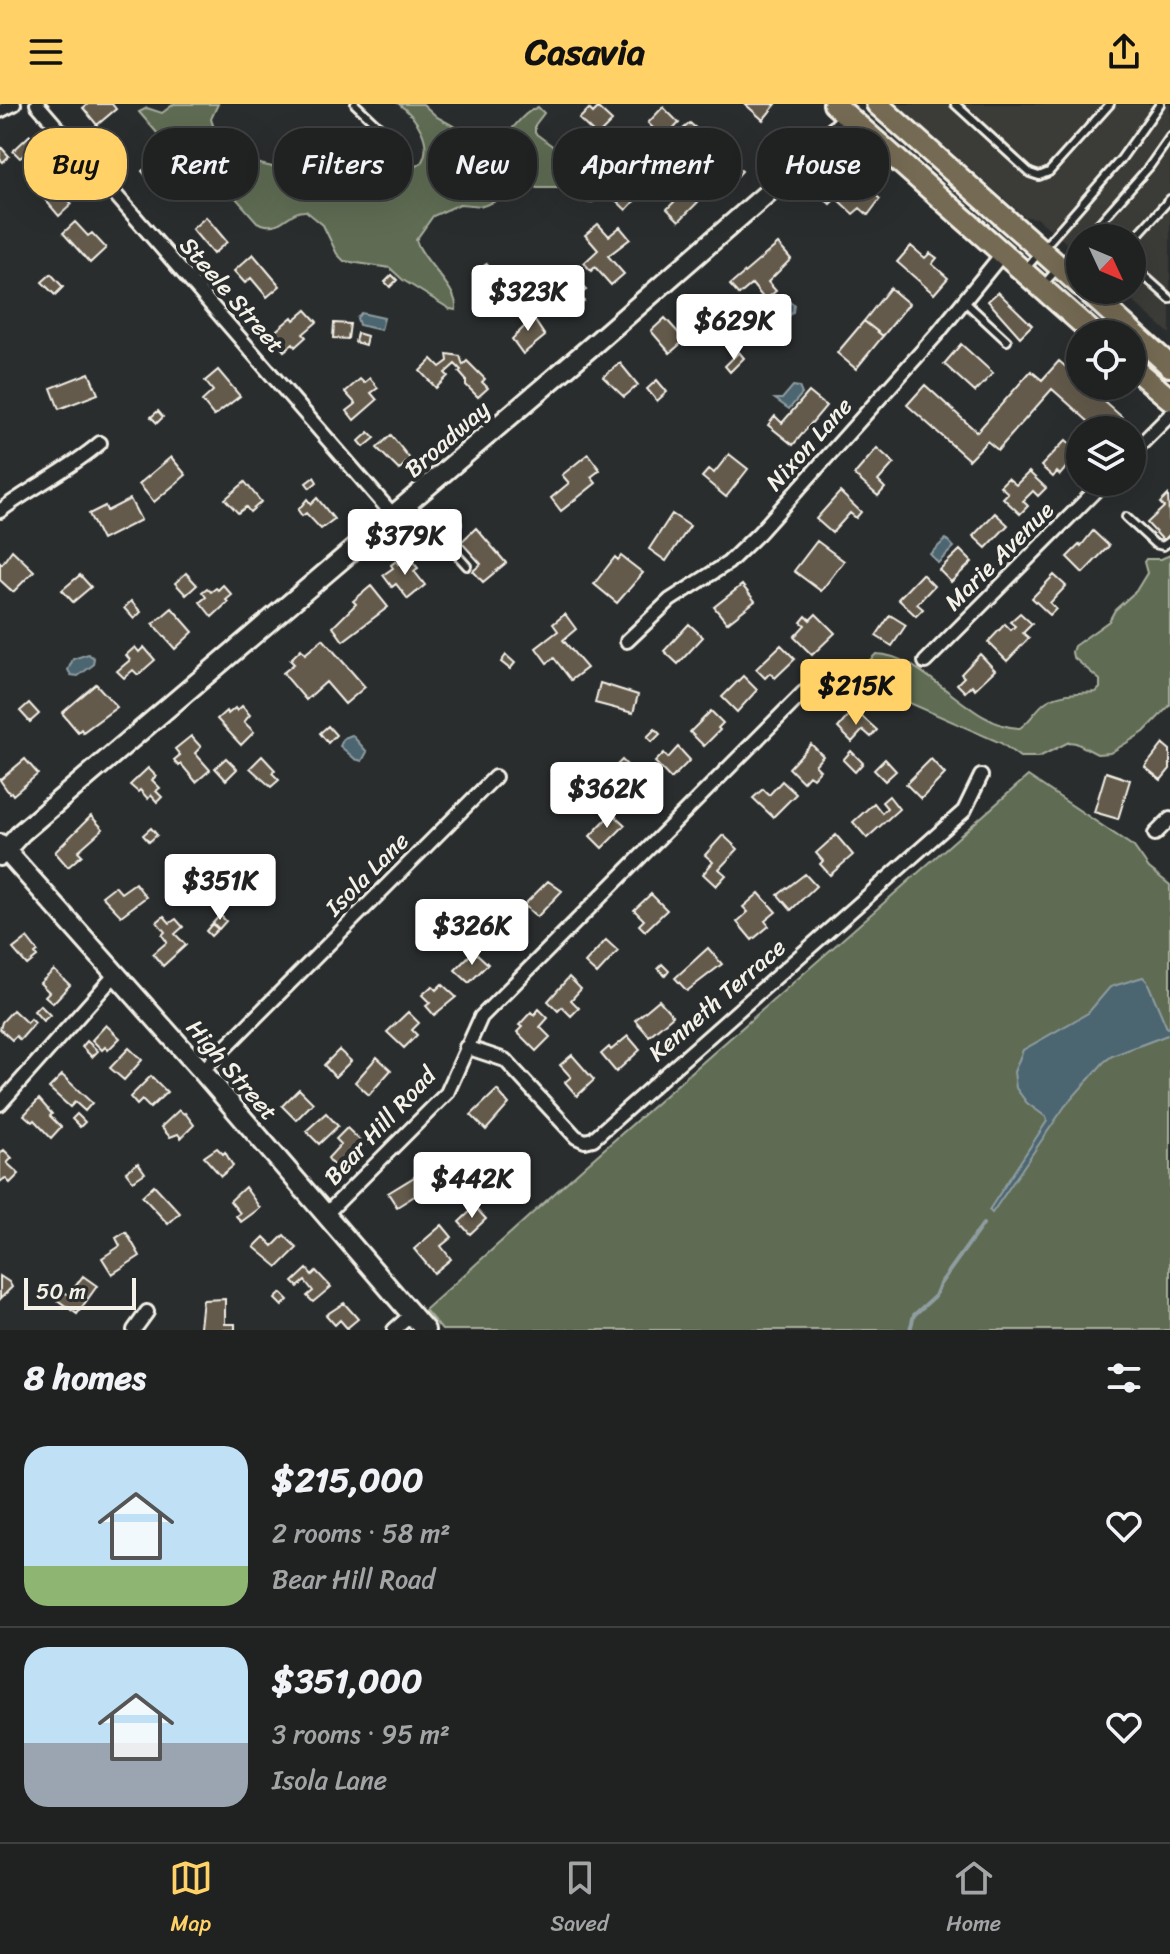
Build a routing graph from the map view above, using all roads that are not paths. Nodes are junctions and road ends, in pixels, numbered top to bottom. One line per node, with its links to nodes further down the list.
1 (14, 104): 9 (street)
2 (37, 104): 37 (street, Steele Street)
3 (355, 104): 10 (lane)
4 (955, 104): 5 (lane)
5 (1110, 104)
6 (1160, 104): 15 (lane)
7 (842, 110): 16 (main road); 35 (main road, Broadway)
8 (888, 110): 15 (main road)
9 (0, 111)
10 (381, 128)
11 (1170, 137): 13 (lane)
12 (1170, 199): 14 (lane)
13 (1098, 224)
14 (1146, 226)
15 (1041, 251): 18 (main road); 19 (lane)
16 (1002, 254): 19 (main road); 24 (street, Nixon Lane)
17 (1066, 259): 18 (lane)
18 (1059, 266): 20 (main road); 22 (lane)
19 (1023, 272): 22 (main road)
20 (1066, 272)
21 (1146, 278): 23 (lane)
22 (1041, 287): 26 (main road)
23 (1170, 299)
24 (964, 301): 27 (lane); 43 (street, Nixon Lane)
25 (1101, 304): 28 (main road)
26 (1078, 320)
27 (1007, 341)
28 (1170, 366)
29 (1146, 379): 30 (main road)
30 (1170, 399)
31 (1170, 415): 32 (street)
32 (1146, 439)
33 (100, 443): 36 (street)
34 (1090, 496): 44 (street, Marie Avenue)
35 (410, 503): 37 (main road, Broadway); 40 (lane)
36 (0, 511)
37 (394, 516): 50 (main road, Broadway)
38 (1126, 517): 41 (lane)
39 (457, 524): 40 (lane)
40 (441, 538): 42 (lane)
41 (1170, 541)
42 (467, 566)
43 (627, 641)
44 (925, 662)
45 (866, 677): 52 (street, Bear Hill Road)
46 (981, 776): 52 (street, Kenneth Terrace)
47 (495, 777): 53 (street, Isola Lane)
48 (1170, 819): 49 (street)
49 (1155, 834)
50 (2, 850): 51 (main road, High Street)
51 (115, 975): 53 (main road, High Street); 54 (street)
52 (466, 1047): 55 (street, Bear Hill Road)
53 (202, 1071): 55 (main road, High Street)
54 (0, 1104)
55 (326, 1214): 57 (main road, High Street)
56 (147, 1312): 58 (street)
57 (412, 1314): 59 (street); 60 (main road, High Street)
58 (134, 1330)
59 (394, 1330)
60 (425, 1330)

